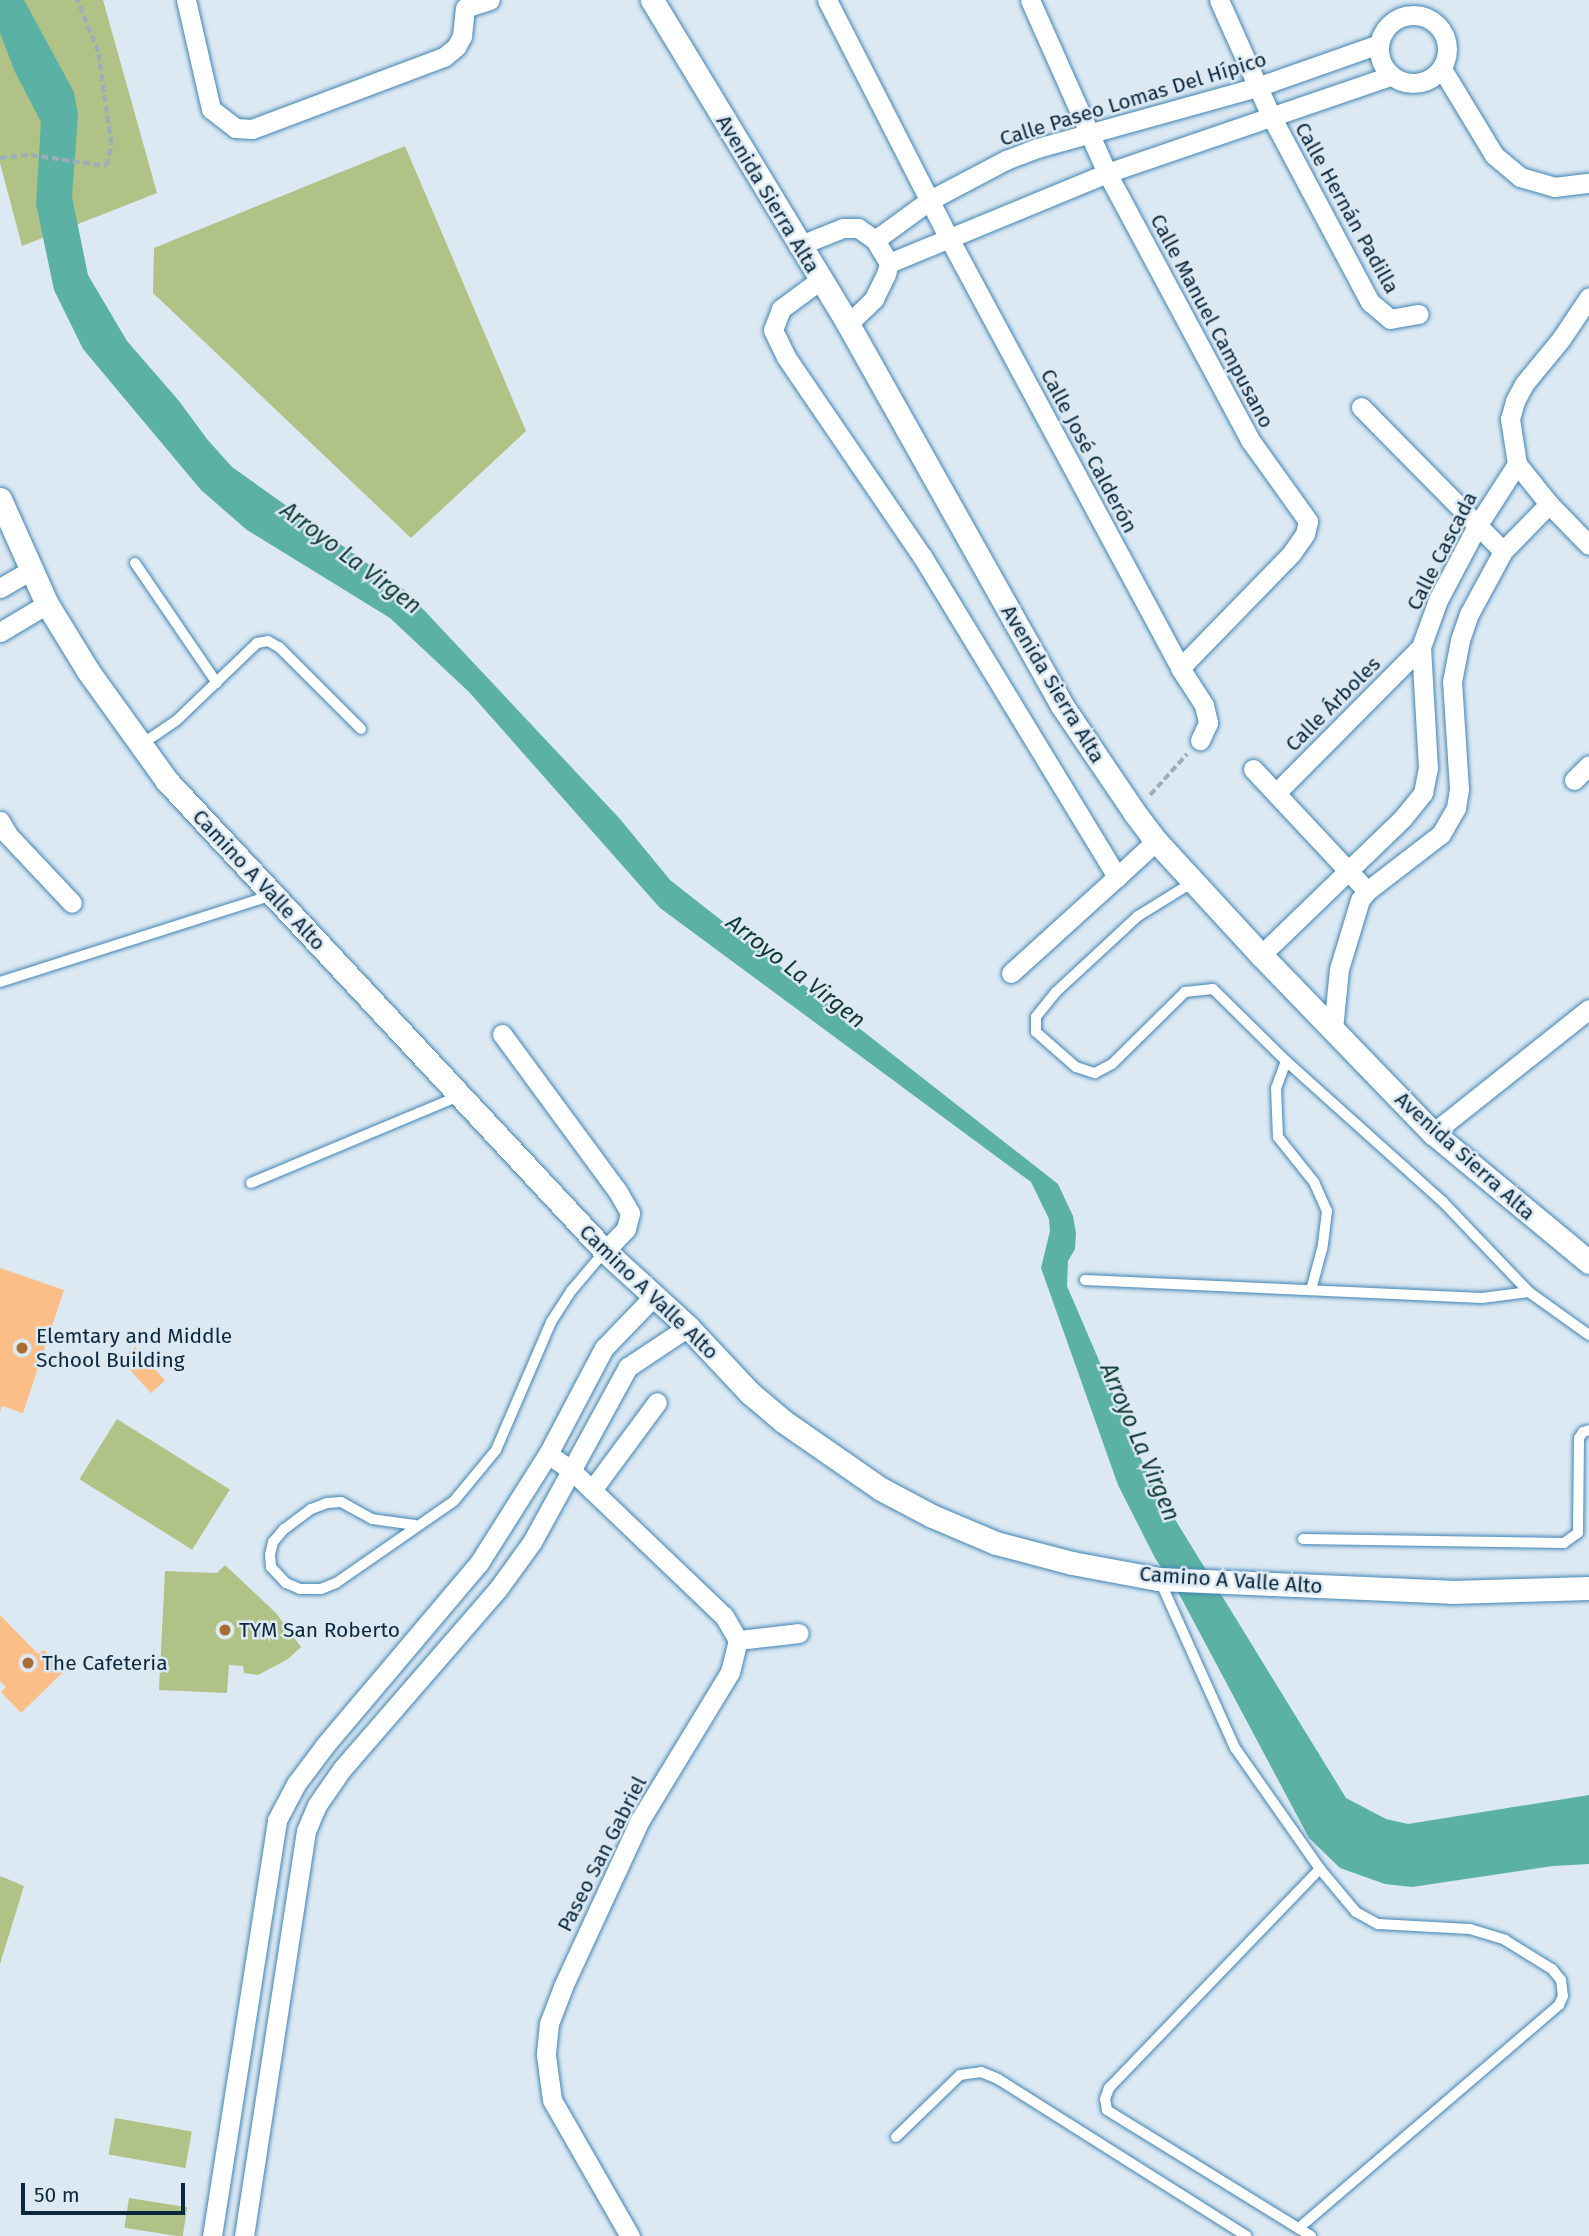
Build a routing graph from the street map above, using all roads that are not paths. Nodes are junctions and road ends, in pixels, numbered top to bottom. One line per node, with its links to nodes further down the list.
1 (186, 0): 7 (street)
2 (490, 0): 7 (street)
3 (652, 0): 20 (street, Avenida Sierra Alta)
4 (827, 0): 17 (street, Calle José Calderón)
5 (1030, 0): 14 (street, Calle Manuel Campusano)
6 (1219, 0): 12 (street, Calle Hernán Padilla)
7 (462, 4)
8 (1408, 7): 9 (street); 10 (street)
9 (1379, 44): 11 (street); 12 (street, Calle Paseo Lomas Del Hípico)
10 (1442, 69): 11 (street); 16 (street)
11 (1391, 76): 13 (street)
12 (1257, 87): 13 (street, Calle Hernán Padilla); 14 (street, Calle Paseo Lomas Del Hípico)
13 (1271, 116): 15 (street); 24 (street, Calle Hernán Padilla)
14 (1090, 135): 15 (street, Calle Manuel Campusano); 17 (street, Calle Paseo Lomas Del Hípico)
15 (1107, 173): 19 (street); 39 (street, Calle Manuel Campusano)
16 (1589, 183)
17 (930, 200): 18 (street, Calle Paseo Lomas Del Hípico); 19 (street, Calle José Calderón)
18 (875, 240): 20 (street); 21 (street)
19 (950, 240): 21 (street); 39 (street, Calle José Calderón)
20 (798, 246): 22 (street, Avenida Sierra Alta)
21 (889, 263): 25 (street)
22 (820, 280): 25 (street, Avenida Sierra Alta); 53 (street)
23 (1589, 297): 27 (street)
24 (1419, 314)
25 (848, 324): 51 (street, Avenida Sierra Alta)
26 (1361, 407): 30 (street)
27 (1517, 464): 29 (street); 30 (street, Calle Cascada)
28 (0, 499): 34 (street, Camino A Valle Alto)
29 (1549, 504): 31 (street); 32 (street)
30 (1477, 526): 32 (street); 38 (street, Calle Cascada)
31 (1589, 545)
32 (1503, 551): 45 (street)
33 (135, 563): 40 (lane)
34 (31, 570): 35 (street); 36 (street, Camino A Valle Alto)
35 (0, 588)
36 (47, 604): 37 (street); 43 (street, Camino A Valle Alto)
37 (0, 632)
38 (1421, 647): 46 (street, Calle Cascada); 49 (street, Calle Árboles)
39 (1180, 668): 42 (street, Calle José Calderón)
40 (217, 682): 41 (lane); 43 (lane)
41 (361, 729)
42 (1204, 731)
43 (141, 745): 56 (street, Camino A Valle Alto)
44 (1589, 765): 48 (street)
45 (1458, 766): 46 (street); 55 (street)
46 (1427, 768): 52 (street, Calle Cascada)
47 (1254, 769): 49 (street)
48 (1574, 780)
49 (1276, 793): 52 (street)
50 (3, 831): 57 (street)
51 (1156, 842): 53 (street); 54 (street, Avenida Sierra Alta)
52 (1348, 871): 55 (street); 58 (street, Calle Cascada)
53 (1117, 877): 59 (street)
54 (1194, 882): 58 (street, Avenida Sierra Alta); 64 (lane)
55 (1367, 891): 62 (street)
56 (273, 895): 60 (lane); 65 (street, Camino A Valle Alto)
57 (72, 903)
58 (1261, 955): 62 (street, Avenida Sierra Alta)
59 (1011, 973)
60 (0, 982)
61 (1589, 1009): 66 (street)
62 (1333, 1029): 66 (street, Avenida Sierra Alta)
63 (502, 1034): 68 (street)
64 (1286, 1062): 71 (lane); 72 (lane)
65 (460, 1096): 67 (lane); 68 (street, Camino A Valle Alto)
66 (1433, 1133): 69 (street, Avenida Sierra Alta)
67 (251, 1183)
68 (605, 1251): 73 (street, Camino A Valle Alto); 83 (lane)
69 (1589, 1262)
70 (1085, 1280): 71 (lane)
71 (1311, 1290): 72 (lane)
72 (1529, 1292): 75 (lane)
73 (654, 1296): 74 (street, Camino A Valle Alto); 76 (street)
74 (688, 1327): 77 (street); 85 (street, Camino A Valle Alto)
75 (1589, 1335)
76 (604, 1348): 77 (street); 80 (street)
77 (628, 1367): 81 (street)
78 (657, 1402): 82 (street)
79 (1589, 1430): 84 (lane)
80 (548, 1454): 81 (street); 87 (street)
81 (572, 1470): 82 (street); 90 (street)
82 (592, 1490): 89 (street)
83 (415, 1525): 83 (lane)
84 (1303, 1539)
85 (1162, 1579): 86 (street, Camino A Valle Alto); 93 (lane)
86 (1589, 1588)
87 (424, 1626): 90 (street); 91 (street)
88 (799, 1633): 89 (street)
89 (738, 1640): 100 (street, Paseo San Gabriel)
90 (445, 1648): 92 (street)
91 (277, 1820): 92 (street); 94 (street)
92 (306, 1831): 95 (street)
93 (1320, 1868): 97 (lane); 97 (lane)
94 (246, 2027): 95 (street); 98 (street)
95 (276, 2031): 99 (street)
96 (896, 2137): 101 (lane)
97 (1299, 2228): 102 (lane)
98 (212, 2236)
99 (244, 2236)
100 (630, 2236)
101 (1246, 2236)
102 (1311, 2236)

